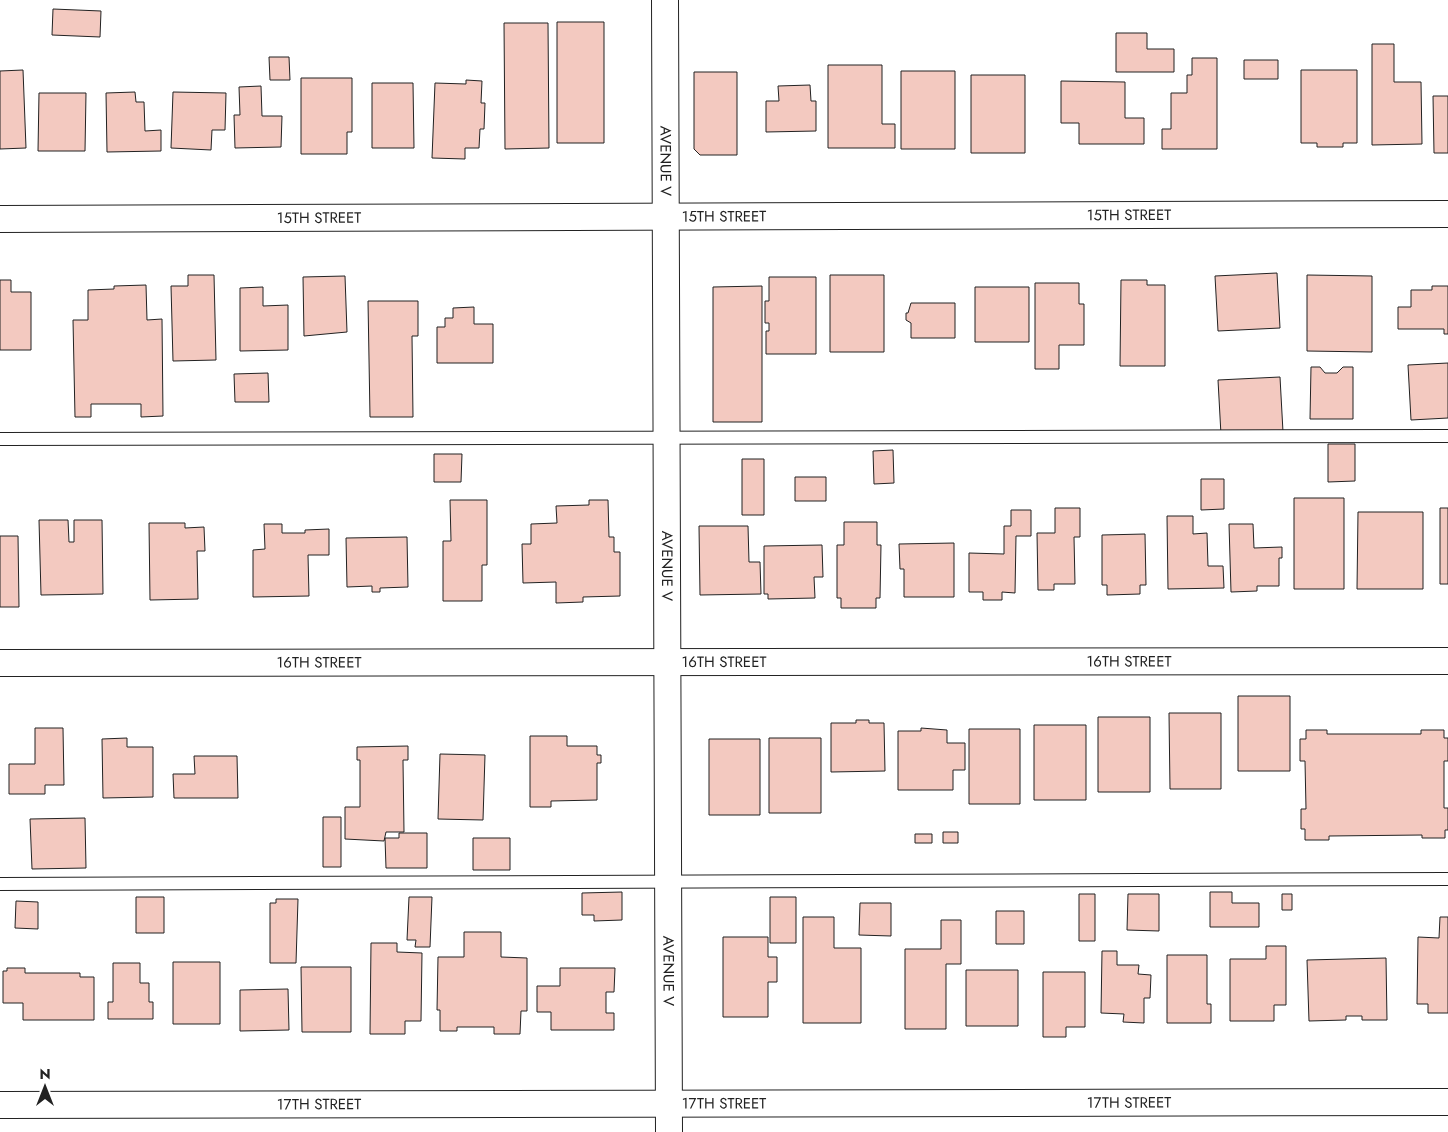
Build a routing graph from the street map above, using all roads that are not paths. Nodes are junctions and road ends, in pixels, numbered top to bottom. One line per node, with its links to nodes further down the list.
1 (665, 0): 3 (street, AVENUE V)
2 (1448, 214): 3 (street, 15TH STREET)
3 (666, 216): 4 (street, 15TH STREET); 6 (street, AVENUE V)
4 (0, 219)
5 (1448, 436): 6 (lane)
6 (668, 437): 7 (lane); 9 (street, AVENUE V)
7 (0, 439)
8 (1448, 660): 9 (street, 16TH STREET)
9 (669, 662): 10 (street, 16TH STREET); 12 (street, AVENUE V)
10 (0, 663)
11 (1448, 879): 12 (lane)
12 (669, 881): 13 (lane); 15 (street, AVENUE V)
13 (0, 884)
14 (1448, 1102): 15 (street, 17TH STREET)
15 (669, 1103): 16 (street, 17TH STREET); 17 (street, AVENUE V)
16 (0, 1105)
17 (669, 1132)

